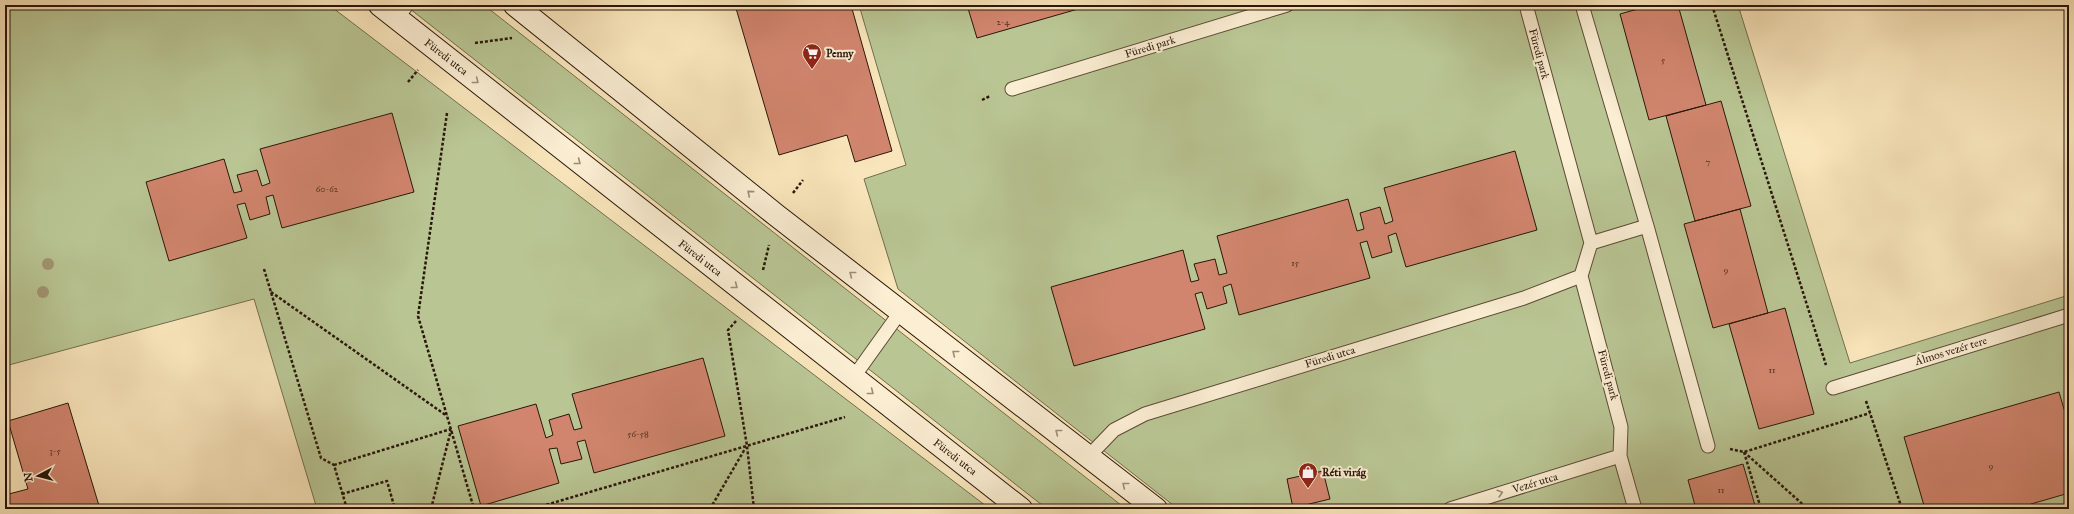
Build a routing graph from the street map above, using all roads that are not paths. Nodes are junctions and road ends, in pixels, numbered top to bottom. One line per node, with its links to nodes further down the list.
1 (380, 5): 6 (main road, Füredi utca)
2 (515, 5): 11 (main road, one-way to 2)
3 (1287, 5): 7 (lane, Füredi park)
4 (1526, 5): 9 (lane, Füredi park)
5 (1582, 5): 8 (lane)
6 (402, 12): 13 (main road, Füredi utca, one-way to 13)
7 (1012, 89)
8 (1647, 226): 9 (lane); 15 (lane)
9 (1591, 243): 10 (lane)
10 (1581, 276): 16 (lane, Füredi utca); 17 (lane, Füredi park)
11 (901, 311): 13 (lane); 16 (main road, one-way to 11)
12 (2069, 315): 14 (lane, Álmos vezér tere)
13 (853, 378): 18 (main road, Füredi utca, one-way to 18)
14 (1833, 388)
15 (1708, 446)
16 (1089, 456): 19 (main road, one-way to 16)
17 (1620, 456): 20 (lane, Vezér utca, one-way to 17); 21 (lane, Füredi park)
18 (1021, 509)
19 (1156, 509)
20 (1450, 509)
21 (1635, 509)

